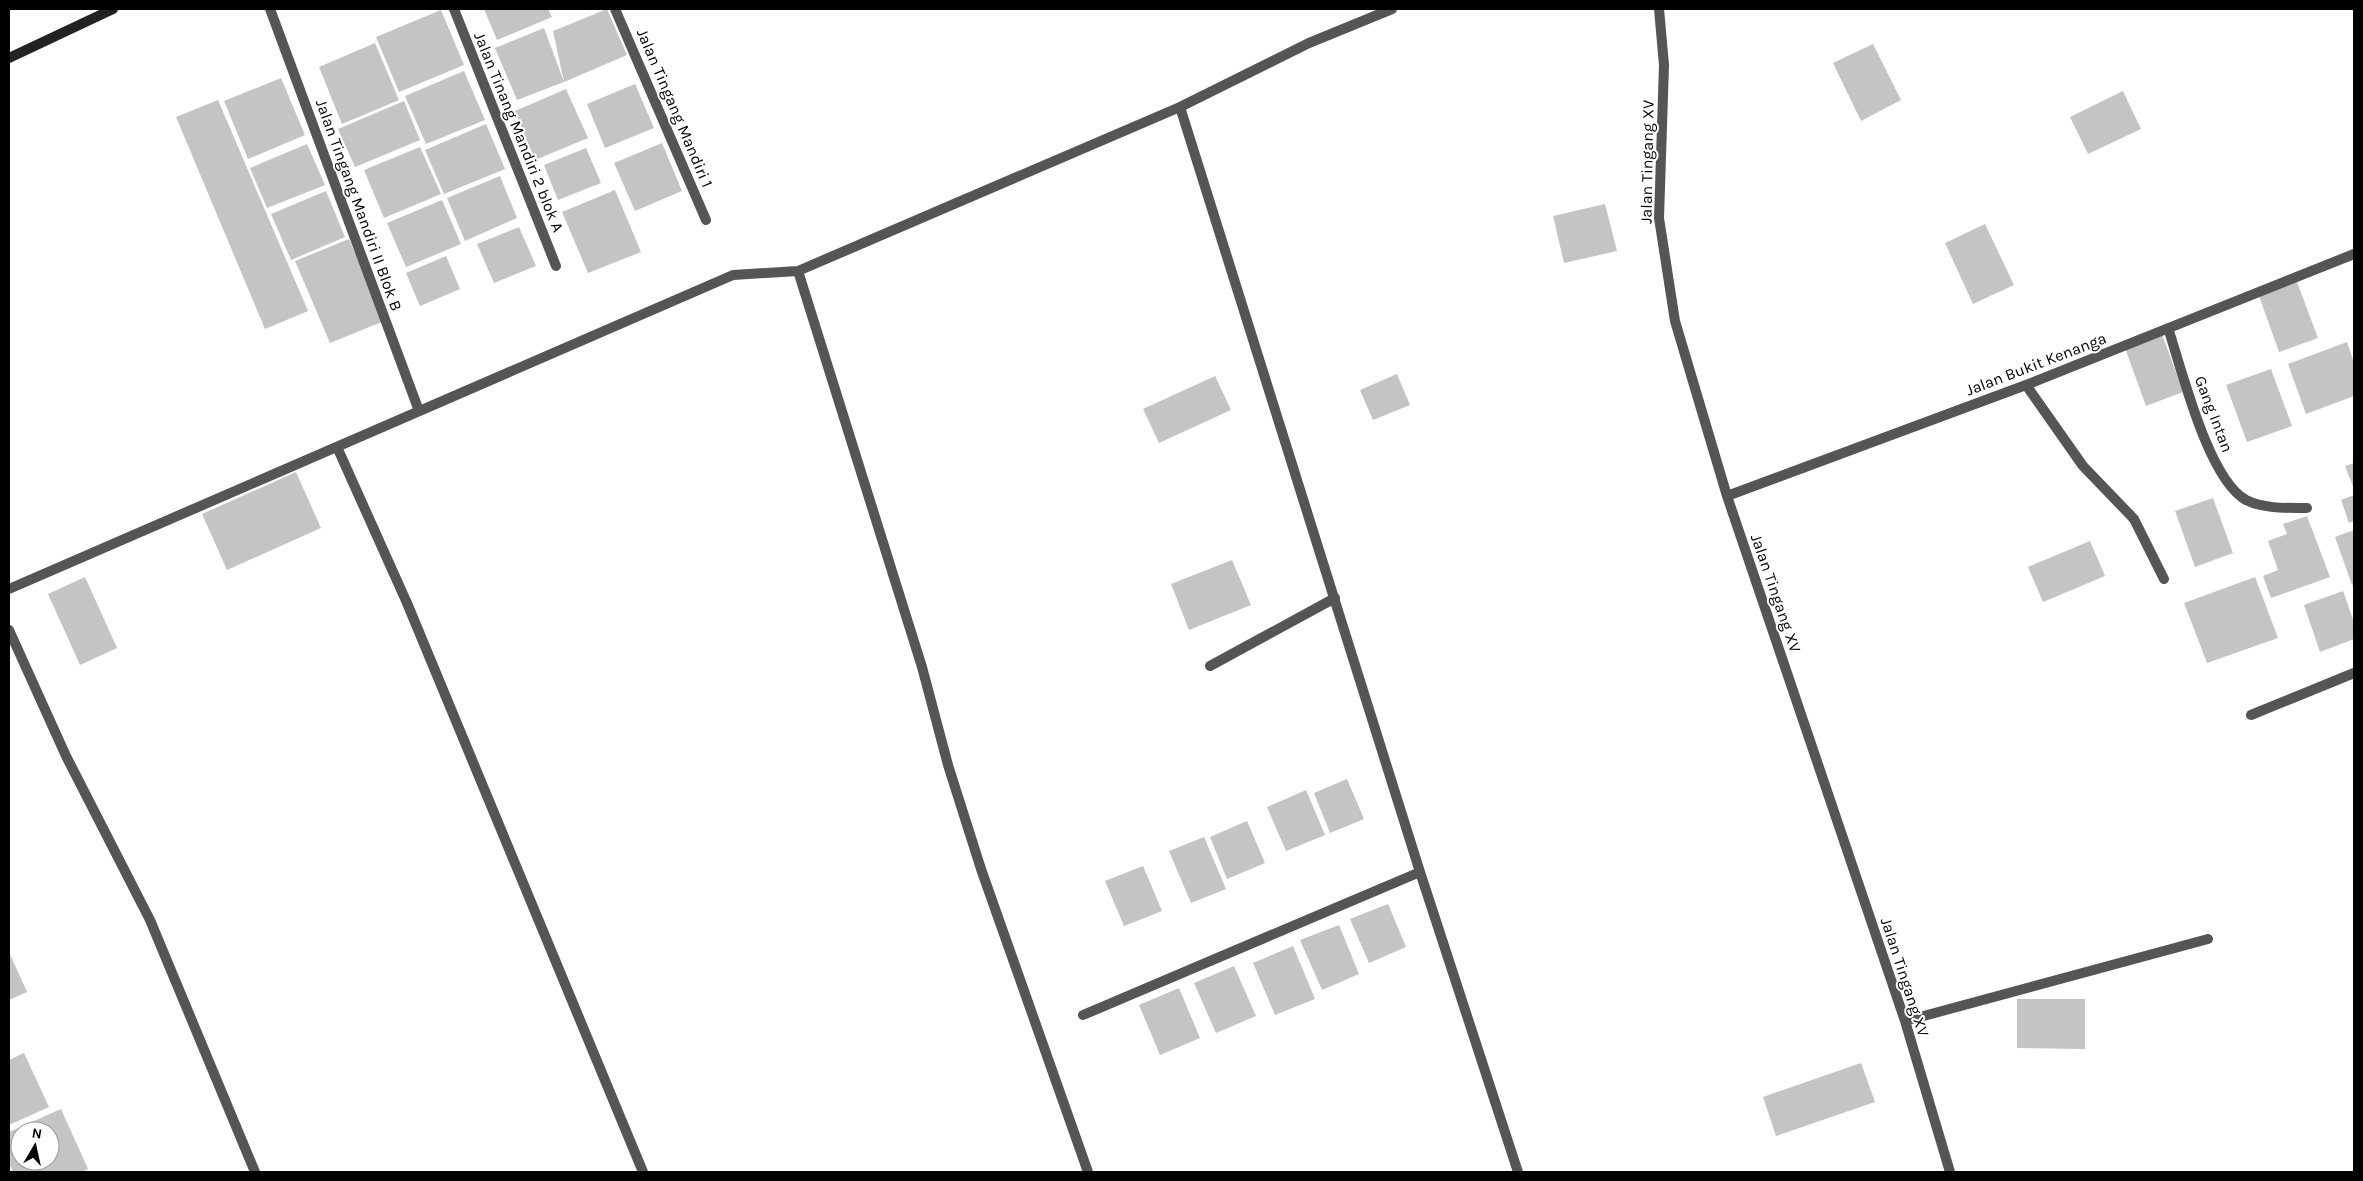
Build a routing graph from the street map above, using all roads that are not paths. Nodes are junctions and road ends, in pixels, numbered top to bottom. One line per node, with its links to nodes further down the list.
1 (113, 9): 7 (main road)
2 (270, 9): 15 (street, Jalan Tingang Mandiri II Blok B)
3 (454, 9): 11 (street, Jalan Tinang Mandiri 2 blok A)
4 (615, 9): 9 (street, Jalan Tingang Mandiri 1)
5 (1392, 9): 8 (street)
6 (1659, 9): 17 (street, Jalan Tingang XV)
7 (9, 58)
8 (1180, 107): 12 (street); 21 (street)
9 (706, 220)
10 (2354, 254): 13 (street, Jalan Bukit Kenanga)
11 (556, 266)
12 (798, 271): 15 (street); 32 (street)
13 (2168, 328): 14 (street, Jalan Bukit Kenanga); 18 (street, Gang Intan)
14 (2026, 385): 17 (street, Jalan Bukit Kenanga); 19 (street)
15 (419, 411): 16 (street)
16 (337, 447): 20 (street); 31 (street)
17 (1727, 496): 29 (street, Jalan Tingang XV)
18 (2306, 508)
19 (2164, 579)
20 (9, 590)
21 (1335, 598): 23 (street); 26 (street)
22 (9, 630): 30 (street)
23 (1210, 666)
24 (2354, 673): 25 (street)
25 (2251, 715)
26 (1420, 872): 28 (street); 33 (street)
27 (2208, 940): 29 (street)
28 (1083, 1015)
29 (1905, 1021): 34 (street, Jalan Tingang XV)
30 (255, 1172)
31 (643, 1172)
32 (1088, 1172)
33 (1518, 1172)
34 (1950, 1172)

